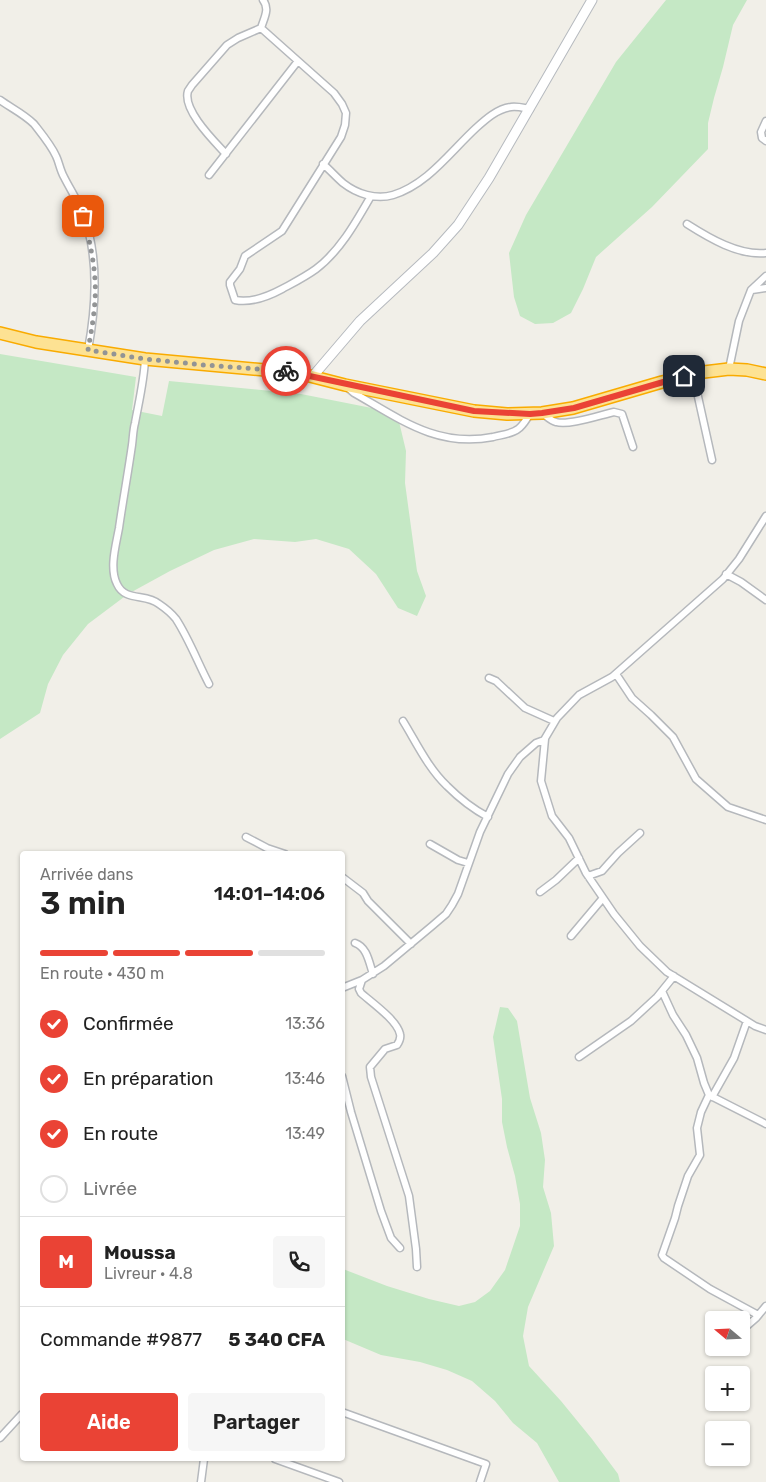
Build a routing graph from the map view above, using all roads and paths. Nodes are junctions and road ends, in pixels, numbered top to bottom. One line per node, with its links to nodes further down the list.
1 (262, 0): 3 (street)
2 (592, 0): 6 (main road)
3 (261, 28): 4 (street); 9 (street)
4 (298, 61): 9 (street); 10 (street)
5 (0, 100): 19 (street)
6 (530, 109): 12 (street); 24 (main road)
7 (766, 121): 8 (street)
8 (766, 140)
9 (226, 154): 11 (street)
10 (324, 164): 12 (street); 12 (street)
11 (209, 175)
12 (371, 196)
13 (686, 224): 14 (street)
14 (766, 256)
15 (766, 276): 17 (street)
16 (766, 288): 17 (street)
17 (751, 290): 21 (street)
18 (0, 333): 19 (highway)
19 (88, 350): 20 (highway)
20 (145, 359): 24 (highway); 35 (street)
21 (729, 369): 22 (highway); 23 (highway)
22 (693, 374): 26 (highway); 29 (street)
23 (766, 374)
24 (313, 376): 25 (highway)
25 (345, 385): 27 (highway); 27 (street)
26 (542, 413): 27 (highway); 28 (street)
27 (530, 414)
28 (633, 447)
29 (712, 460)
30 (766, 516): 31 (street)
31 (726, 574): 32 (street); 33 (street)
32 (766, 600)
33 (616, 674): 37 (street); 40 (street)
34 (489, 678): 37 (street)
35 (209, 684)
36 (403, 721): 39 (street)
37 (554, 721): 38 (street)
38 (545, 738): 39 (street); 45 (street)
39 (488, 817): 46 (street)
40 (766, 820)
41 (640, 833): 47 (street)
42 (246, 837): 44 (street)
43 (430, 844): 46 (street)
44 (277, 851)
45 (579, 858): 47 (street); 49 (street)
46 (468, 863): 53 (street)
47 (588, 876): 50 (street)
48 (345, 879): 53 (street)
49 (540, 892)
50 (603, 898): 51 (street); 55 (street)
51 (571, 936)
52 (355, 943): 54 (street)
53 (411, 944): 54 (street)
54 (373, 974): 56 (street)
55 (674, 976): 58 (street); 59 (street)
56 (362, 980): 57 (street); 66 (street)
57 (345, 987)
58 (662, 991): 61 (street); 63 (street)
59 (747, 1021): 60 (street); 63 (street)
60 (766, 1030)
61 (579, 1057)
62 (345, 1088): 65 (street)
63 (710, 1096): 64 (street); 68 (street)
64 (766, 1124)
65 (400, 1248)
66 (417, 1267)
67 (766, 1306): 68 (street)
68 (758, 1315): 69 (street)
69 (750, 1323)
70 (345, 1413): 77 (street)
71 (20, 1416): 72 (street)
72 (0, 1438)
73 (204, 1461): 75 (street)
74 (281, 1461): 76 (street)
75 (201, 1482)
76 (339, 1482)
77 (480, 1482)

